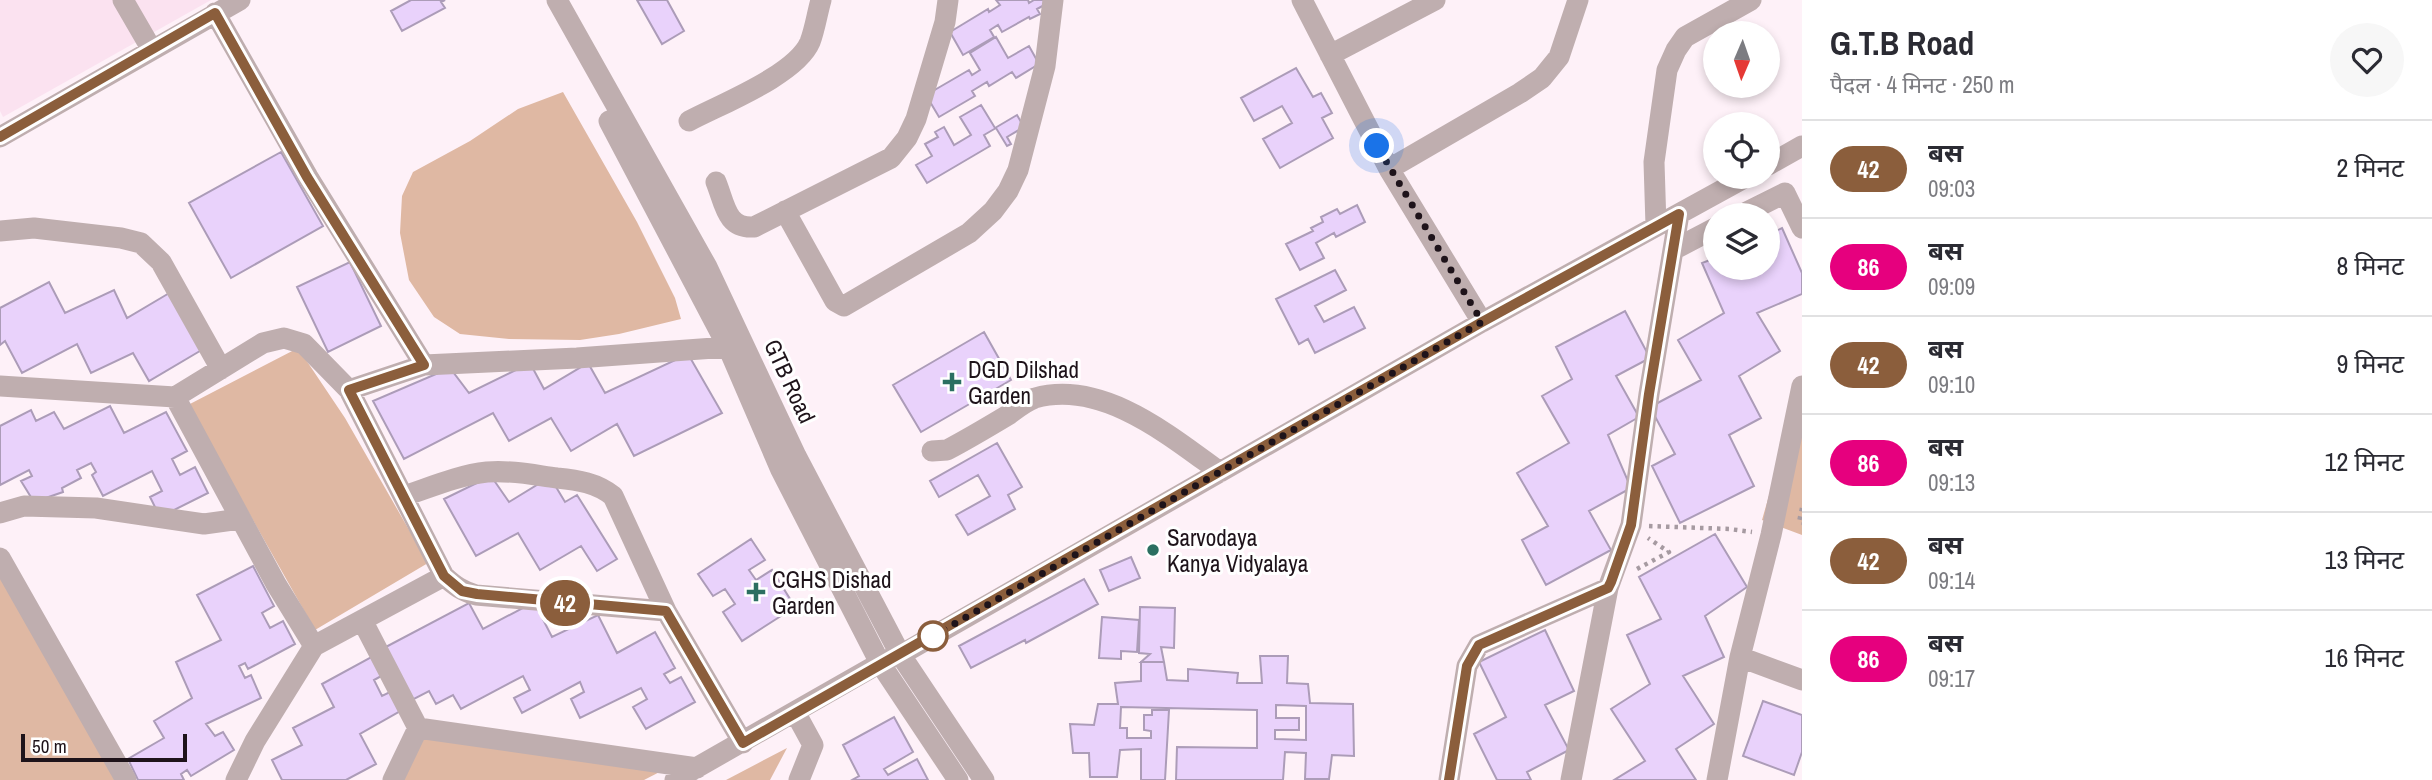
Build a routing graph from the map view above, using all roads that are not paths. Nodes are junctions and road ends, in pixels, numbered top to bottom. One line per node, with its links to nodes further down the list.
1 (123, 0): 13 (street)
2 (240, 0): 12 (street)
3 (542, 0): 30 (street, GTB Road)
4 (557, 0): 30 (street, GTB Road)
5 (821, 0): 15 (street)
6 (948, 0): 23 (street)
7 (1053, 0): 23 (street)
8 (1303, 0): 14 (street)
9 (1435, 0): 14 (street)
10 (1578, 0): 19 (street)
11 (1751, 0): 25 (street)
12 (215, 13): 13 (street); 33 (street)
13 (152, 50): 16 (street)
14 (1330, 55): 19 (street)
15 (689, 121)
16 (0, 137)
17 (1802, 146): 18 (street)
18 (1780, 158)
19 (1389, 169): 31 (street)
20 (716, 182): 23 (street)
21 (1724, 189): 24 (street)
22 (1765, 203): 26 (street)
23 (785, 211)
24 (1679, 214): 25 (street); 29 (street)
25 (1656, 226): 31 (street)
26 (1802, 228)
27 (0, 231): 34 (street)
28 (1703, 234): 29 (street)
29 (1673, 250): 46 (street)
30 (699, 271): 32 (street, GTB Road)
31 (1482, 322): 40 (street)
32 (735, 344): 33 (street); 50 (street, GTB Road); 52 (street, GTB Road)
33 (424, 365): 37 (street)
34 (221, 369): 37 (street); 38 (street)
35 (0, 386): 38 (street)
36 (1802, 386): 51 (street)
37 (349, 390): 41 (street)
38 (175, 397): 43 (street)
39 (932, 451): 40 (street)
40 (1220, 472): 50 (street)
41 (404, 496): 45 (street); 47 (street)
42 (0, 513): 43 (street)
43 (240, 519): 49 (street)
44 (0, 558): 58 (street)
45 (444, 576): 47 (street); 48 (street)
46 (1610, 585): 65 (street); 66 (street)
47 (666, 611): 56 (street)
48 (362, 620): 49 (street); 55 (street)
49 (314, 646): 59 (street)
50 (900, 654): 52 (street); 64 (street, GTB Road)
51 (1740, 657): 53 (street); 67 (street)
52 (880, 663): 54 (street); 63 (street, GTB Road)
53 (1802, 680)
54 (795, 712): 56 (street); 62 (street)
55 (418, 728): 57 (street); 60 (street)
56 (743, 743): 57 (street)
57 (697, 768): 61 (street)
58 (126, 780)
59 (236, 780)
60 (393, 780)
61 (675, 780)
62 (799, 780)
63 (958, 780)
64 (984, 780)
65 (1449, 780)
66 (1571, 780)
67 (1717, 780)

